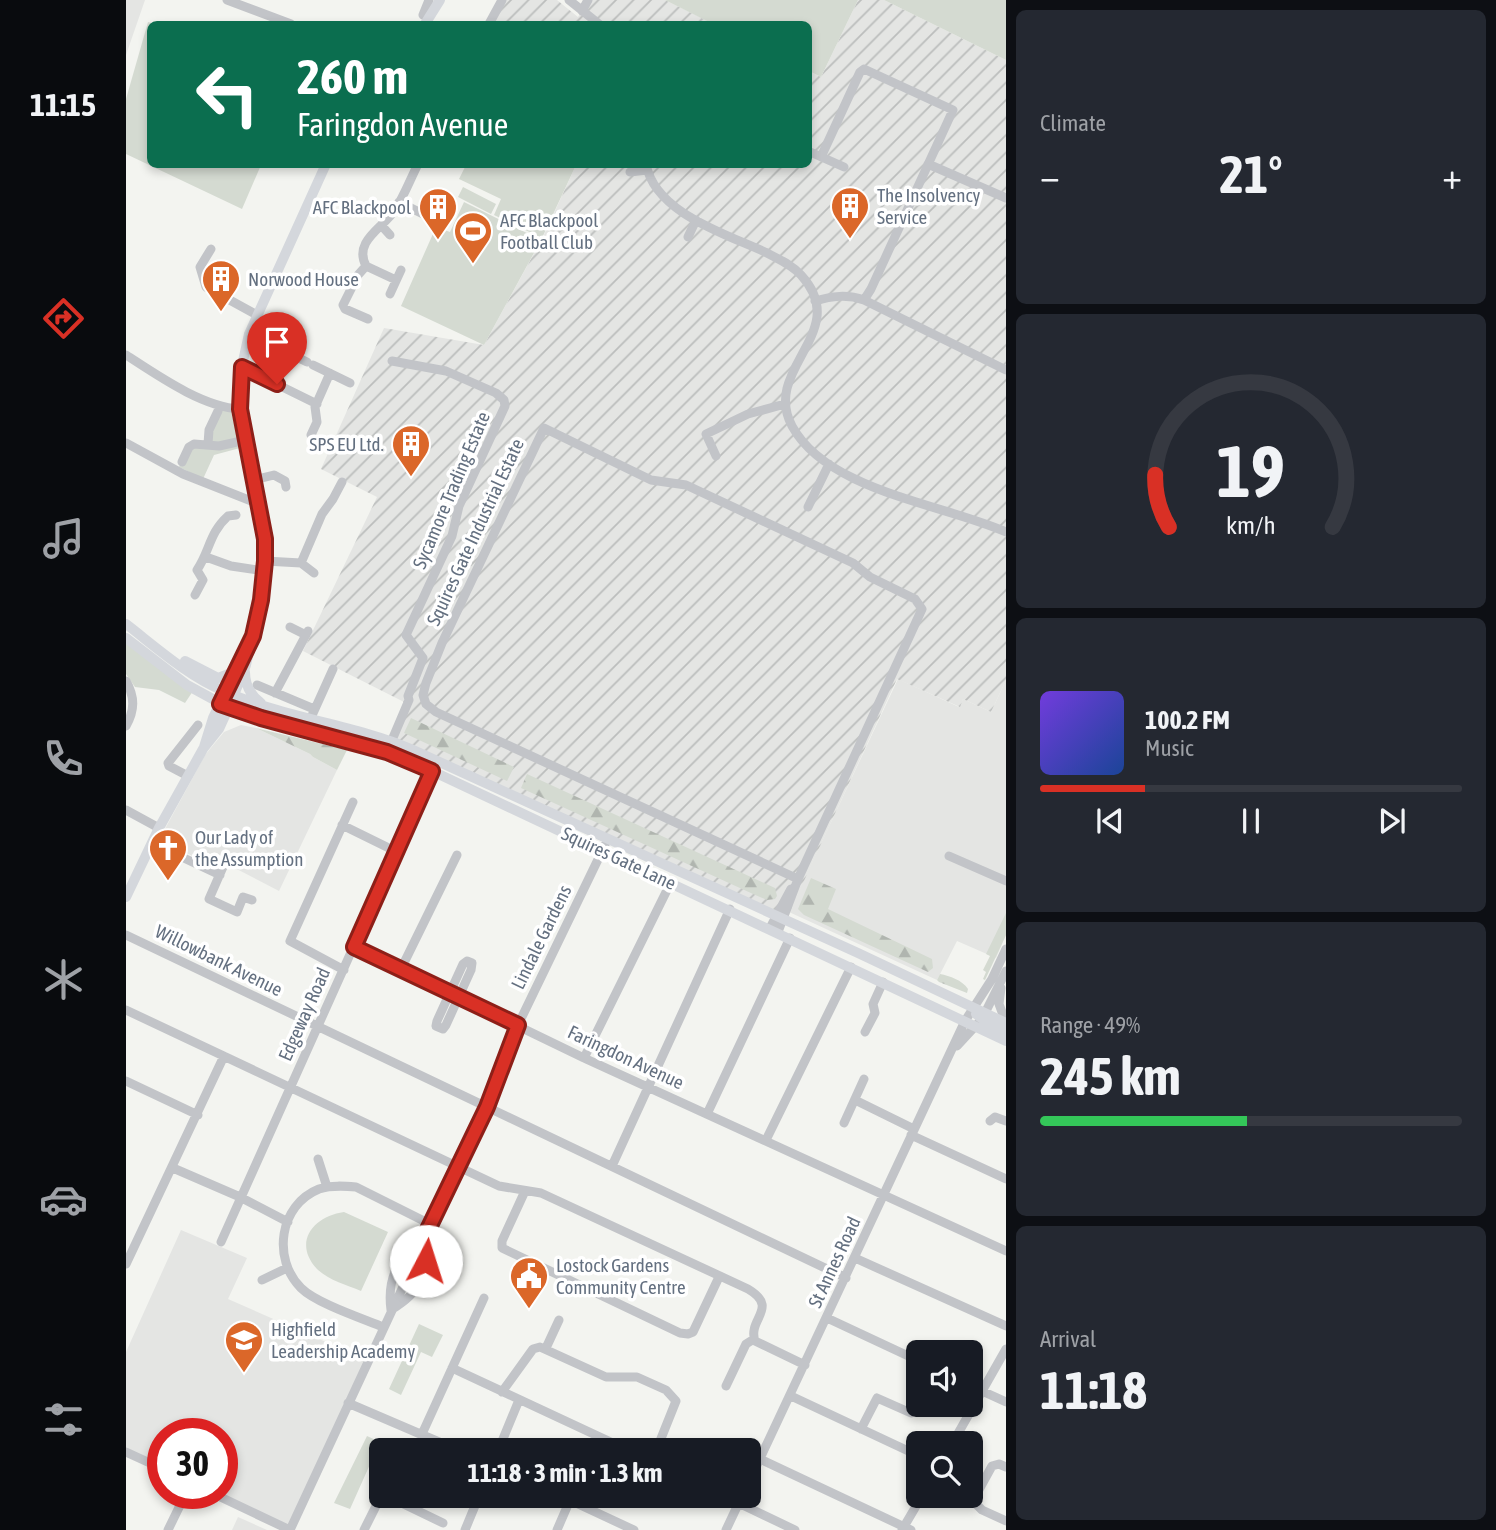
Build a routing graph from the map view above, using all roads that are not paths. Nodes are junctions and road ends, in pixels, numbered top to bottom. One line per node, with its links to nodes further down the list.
1 (227, 0): 9 (street)
2 (429, 0): 8 (street)
3 (440, 0): 8 (main road)
4 (502, 0): 10 (street)
5 (569, 0): 7 (street)
6 (587, 0): 7 (street)
7 (582, 11): 11 (street)
8 (424, 20)
9 (283, 21)
10 (491, 21)
11 (595, 21)
12 (812, 153): 13 (street)
13 (821, 157): 14 (street); 15 (street)
14 (928, 164): 21 (street); 33 (street)
15 (844, 167)
16 (324, 168): 35 (main road)
17 (416, 168): 22 (street)
18 (644, 168): 20 (street)
19 (647, 168): 24 (street)
20 (630, 172)
21 (1006, 198)
22 (399, 202): 23 (street); 25 (street)
23 (429, 217)
24 (696, 220): 27 (street); 34 (street)
25 (381, 225): 26 (street); 29 (street)
26 (390, 235)
27 (688, 237)
28 (211, 249): 35 (street)
29 (366, 266): 31 (street); 36 (street)
30 (401, 270): 31 (street)
31 (396, 280): 32 (street)
32 (390, 294)
33 (864, 300): 34 (street); 41 (street)
34 (814, 301): 45 (street)
35 (257, 315): 37 (main road)
36 (368, 319)
37 (249, 334): 40 (main road); 42 (street)
38 (126, 355): 46 (street)
39 (392, 361): 87 (street, Sycamore Trading Estate)
40 (242, 367): 44 (street); 46 (main road)
41 (1006, 370)
42 (330, 373): 43 (street); 44 (street)
43 (350, 383)
44 (317, 404): 48 (street)
45 (785, 404): 52 (street); 54 (street)
46 (240, 409): 49 (main road)
47 (218, 411): 51 (street)
48 (311, 435)
49 (246, 440): 51 (street); 55 (main road)
50 (126, 443): 58 (street)
51 (208, 444): 53 (street)
52 (716, 456)
53 (181, 462)
54 (829, 464): 59 (street); 61 (street)
55 (254, 480): 56 (street); 58 (main road)
56 (288, 481)
57 (342, 482): 63 (street)
58 (258, 503): 64 (main road)
59 (808, 508)
60 (236, 516): 62 (street)
61 (1006, 532)
62 (206, 557): 64 (street); 66 (street)
63 (301, 563): 64 (street); 65 (street)
64 (265, 566): 69 (main road)
65 (314, 573)
66 (195, 595)
67 (126, 624): 71 (main road)
68 (290, 628): 78 (street)
69 (253, 636): 72 (main road); 74 (main road)
70 (126, 638): 79 (main road, Squires Gate Lane)
71 (163, 653): 74 (main road); 77 (main road, Squires Gate Lane)
72 (246, 665): 77 (main road); 80 (main road)
73 (333, 669): 81 (street)
74 (235, 671): 77 (main road)
75 (126, 681): 84 (street)
76 (257, 685): 78 (street, Squires Gate Lane)
77 (229, 693): 79 (main road); 80 (main road, Squires Gate Lane)
78 (275, 693): 81 (street, Squires Gate Lane)
79 (225, 705): 82 (main road, Squires Gate Lane); 85 (main road); 88 (main road)
80 (269, 708): 81 (main road, Squires Gate Lane)
81 (312, 714): 86 (street); 87 (main road, Squires Gate Lane)
82 (261, 718): 85 (main road); 86 (main road, Squires Gate Lane)
83 (198, 725): 90 (street)
84 (126, 726)
85 (219, 729): 88 (main road)
86 (306, 731): 87 (main road, Squires Gate Lane)
87 (390, 747): 89 (main road, Squires Gate Lane)
88 (203, 749): 90 (main road)
89 (435, 766): 96 (main road, Squires Gate Lane); 97 (street, Edgeway Road)
90 (188, 776): 94 (main road)
91 (353, 802): 93 (street)
92 (126, 810): 94 (street)
93 (342, 825): 97 (street); 113 (street)
94 (159, 828): 95 (main road)
95 (152, 843): 103 (main road); 104 (street)
96 (605, 845): 102 (main road, Squires Gate Lane); 106 (main road, Squires Gate Lane); 121 (street, Lindale Gardens)
97 (397, 852): 110 (street, Edgeway Road)
98 (457, 855): 114 (street)
99 (950, 856): 101 (street)
100 (798, 879): 100 (street, Squires Gate Industrial Estate); 106 (street)
101 (1005, 880)
102 (671, 882): 105 (main road, Squires Gate Lane); 128 (street)
103 (126, 897)
104 (252, 900)
105 (730, 909): 107 (main road, Squires Gate Lane); 131 (street)
106 (780, 917): 107 (street); 118 (main road, Squires Gate Lane)
107 (774, 930): 109 (main road, Squires Gate Lane)
108 (126, 935): 122 (street, Willowbank Avenue)
109 (790, 938): 112 (main road, Squires Gate Lane); 135 (street)
110 (354, 947): 113 (street, Edgeway Road); 114 (street, Faringdon Avenue)
111 (1006, 949): 118 (street, St Annes Road)
112 (851, 967): 116 (main road, Squires Gate Lane); 141 (street)
113 (344, 970): 122 (street, Edgeway Road)
114 (401, 970): 121 (street, Faringdon Avenue)
115 (1006, 972): 119 (street, St Annes Road); 120 (street)
116 (883, 982): 118 (main road, Squires Gate Lane); 123 (street)
117 (126, 1010): 126 (street)
118 (970, 1014): 119 (main road, Squires Gate Lane); 127 (street, St Annes Road)
119 (981, 1020): 120 (main road, Squires Gate Lane); 124 (main road); 125 (main road, Squires Gate Lane); 127 (street, St Annes Road)
120 (1006, 1023)
121 (518, 1025): 128 (street, Faringdon Avenue); 134 (street, Lindale Gardens)
122 (318, 1027): 132 (street, Edgeway Road); 134 (street, Willowbank Avenue)
123 (865, 1032)
124 (1006, 1032)
125 (1006, 1041)
126 (224, 1056): 132 (street); 136 (street)
127 (950, 1056): 140 (street, St Annes Road)
128 (584, 1058): 131 (street, Faringdon Avenue)
129 (864, 1079): 133 (street)
130 (126, 1081): 136 (street)
131 (648, 1086): 135 (street, Faringdon Avenue); 143 (street)
132 (290, 1087): 144 (street); 150 (street, Edgeway Road)
133 (855, 1100): 139 (street); 140 (street)
134 (487, 1107): 143 (street, Willowbank Avenue); 144 (street, Lindale Gardens)
135 (707, 1114): 141 (street, Faringdon Avenue)
136 (198, 1115): 145 (street)
137 (990, 1121): 138 (street)
138 (1006, 1121)
139 (844, 1124)
140 (913, 1132): 146 (street); 149 (street, St Annes Road)
141 (766, 1140): 149 (street, Faringdon Avenue)
142 (318, 1159): 147 (street)
143 (612, 1166): 160 (street, Willowbank Avenue)
144 (460, 1167): 148 (street); 152 (street, Lindale Gardens)
145 (173, 1168): 150 (street); 157 (street)
146 (1006, 1179)
147 (327, 1187): 151 (street); 152 (street)
148 (525, 1191): 159 (street); 159 (street)
149 (884, 1194): 155 (street, Faringdon Avenue); 156 (street, St Annes Road)
150 (240, 1197): 151 (street); 153 (street, Edgeway Road)
151 (288, 1222): 158 (street)
152 (430, 1224): 154 (street, Lindale Gardens)
153 (220, 1242)
154 (422, 1242): 163 (street, Lindale Gardens); 163 (street, Lindale Gardens)
155 (1006, 1251)
156 (855, 1258): 160 (street, St Annes Road); 166 (street)
157 (126, 1264)
158 (287, 1268): 161 (street); 167 (street)
159 (719, 1277): 168 (street)
160 (846, 1278): 164 (street, St Annes Road)
161 (262, 1280)
162 (484, 1298): 173 (street)
163 (391, 1310): 167 (street, Lindale Gardens)
164 (827, 1318): 171 (street); 172 (street, St Annes Road)
165 (559, 1320): 169 (street)
166 (1006, 1326)
167 (383, 1327): 180 (street, Lindale Gardens)
168 (754, 1339): 172 (street); 174 (street)
169 (546, 1348): 176 (street); 187 (street)
170 (1006, 1349): 175 (street)
171 (906, 1355)
172 (805, 1365): 177 (street, St Annes Road)
173 (452, 1368): 176 (street); 183 (street)
174 (726, 1386)
175 (983, 1391): 179 (street)
176 (502, 1392): 178 (street)
177 (791, 1396): 182 (street); 190 (street, St Annes Road)
178 (519, 1400): 185 (street); 186 (street)
179 (1006, 1402)
180 (348, 1403): 183 (street); 209 (street, Lindale Gardens)
181 (906, 1411): 182 (street)
182 (860, 1429): 188 (street)
183 (422, 1434): 184 (street)
184 (431, 1438)
185 (503, 1438)
186 (602, 1438)
187 (661, 1438)
188 (906, 1450)
189 (126, 1452): 191 (street)
190 (761, 1459): 207 (street)
191 (147, 1462)
192 (1006, 1467): 193 (street)
193 (983, 1482)
194 (238, 1505): 209 (street)
195 (374, 1508): 210 (street)
196 (412, 1508): 206 (street)
197 (474, 1508): 211 (street)
198 (562, 1508): 212 (street)
199 (587, 1508): 213 (street)
200 (737, 1508): 214 (street)
201 (755, 1508): 215 (street)
202 (916, 1508): 207 (street)
203 (979, 1508): 205 (street)
204 (178, 1509): 208 (street)
205 (1006, 1521)
206 (443, 1523)
207 (906, 1529)
208 (168, 1530)
209 (290, 1530)
210 (364, 1530)
211 (465, 1530)
212 (556, 1530)
213 (634, 1530)
214 (726, 1530)
215 (795, 1530)

